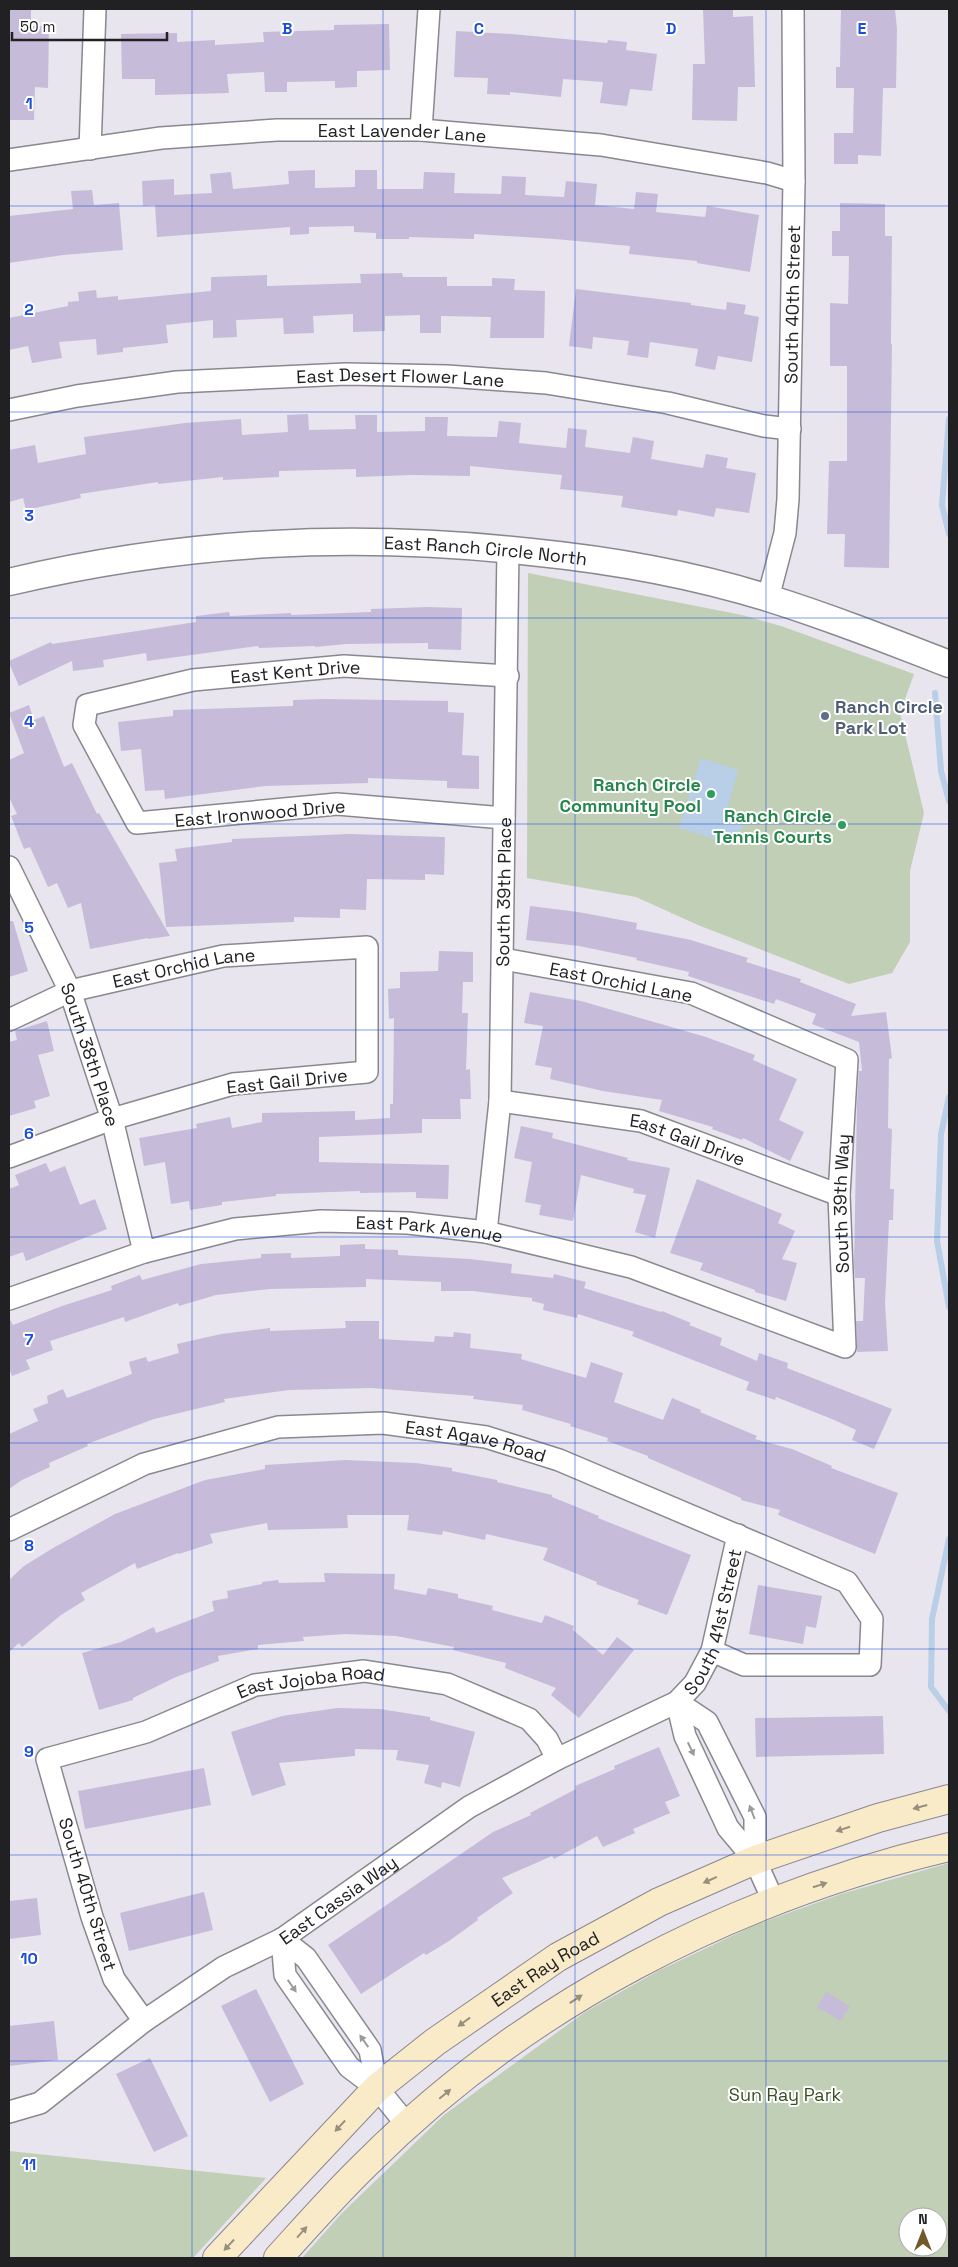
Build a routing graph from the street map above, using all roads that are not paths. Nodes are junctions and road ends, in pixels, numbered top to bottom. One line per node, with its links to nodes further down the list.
1 (95, 9): 5 (street)
2 (429, 9): 4 (street)
3 (794, 9): 7 (street, South 40th Street)
4 (421, 130): 5 (street, East Lavender Lane); 7 (street, East Lavender Lane)
5 (90, 149): 6 (street, East Lavender Lane)
6 (9, 160)
7 (794, 181): 9 (street, South 40th Street)
8 (9, 410): 9 (street, East Desert Flower Lane)
9 (790, 429): 12 (street, South 40th Street)
10 (508, 549): 11 (street, East Ranch Circle North); 12 (street, East Ranch Circle North); 14 (street, South 39th Place)
11 (9, 582)
12 (768, 598): 13 (street, East Ranch Circle North)
13 (949, 664)
14 (508, 676): 15 (street, South 39th Place); 16 (street, East Kent Drive)
15 (504, 818): 16 (street, East Ironwood Drive); 18 (street, South 39th Place)
16 (137, 823)
17 (9, 867): 19 (street, South 38th Place)
18 (503, 959): 21 (street, East Orchid Lane); 23 (street, South 39th Place)
19 (70, 991): 20 (street, East Orchid Lane); 22 (street, East Orchid Lane); 24 (street, South 38th Place)
20 (9, 1020)
21 (847, 1060): 26 (street, South 39th Way)
22 (367, 1072): 24 (street, East Gail Drive)
23 (500, 1101): 26 (street, East Gail Drive); 27 (street, South 39th Place)
24 (112, 1119): 25 (street, East Gail Drive); 28 (street, South 38th Place)
25 (9, 1158)
26 (839, 1195): 30 (street, South 39th Way)
27 (486, 1232): 28 (street, East Park Avenue); 30 (street, East Park Avenue)
28 (144, 1252): 29 (street, East Park Avenue)
29 (9, 1299)
30 (845, 1347)
31 (9, 1530): 32 (street, East Agave Road)
32 (738, 1535): 33 (street, South 41st Street); 33 (street, East Agave Road)
33 (712, 1651): 34 (street, South 41st Street)
34 (677, 1702): 36 (street, East Cassia Way); 39 (street, South 41st Street, one-way to 39); 39 (street, South 41st Street, one-way to 34)
35 (47, 1760): 36 (street, East Jojoba Road); 42 (street, South 40th Street)
36 (557, 1760): 41 (street, East Cassia Way)
37 (949, 1799): 39 (main road, East Ray Road, one-way to 39)
38 (949, 1848): 40 (main road, one-way to 38)
39 (755, 1860): 40 (street, South 41st Street); 43 (main road, East Ray Road, one-way to 43)
40 (773, 1900): 45 (main road, one-way to 40)
41 (282, 1940): 42 (street, East Cassia Way); 43 (street)
42 (144, 2021): 44 (street, East Cassia Way)
43 (377, 2088): 45 (street); 46 (main road, East Ray Road, one-way to 46)
44 (9, 2112)
45 (408, 2126): 47 (main road, one-way to 45)
46 (217, 2258)
47 (278, 2258)

